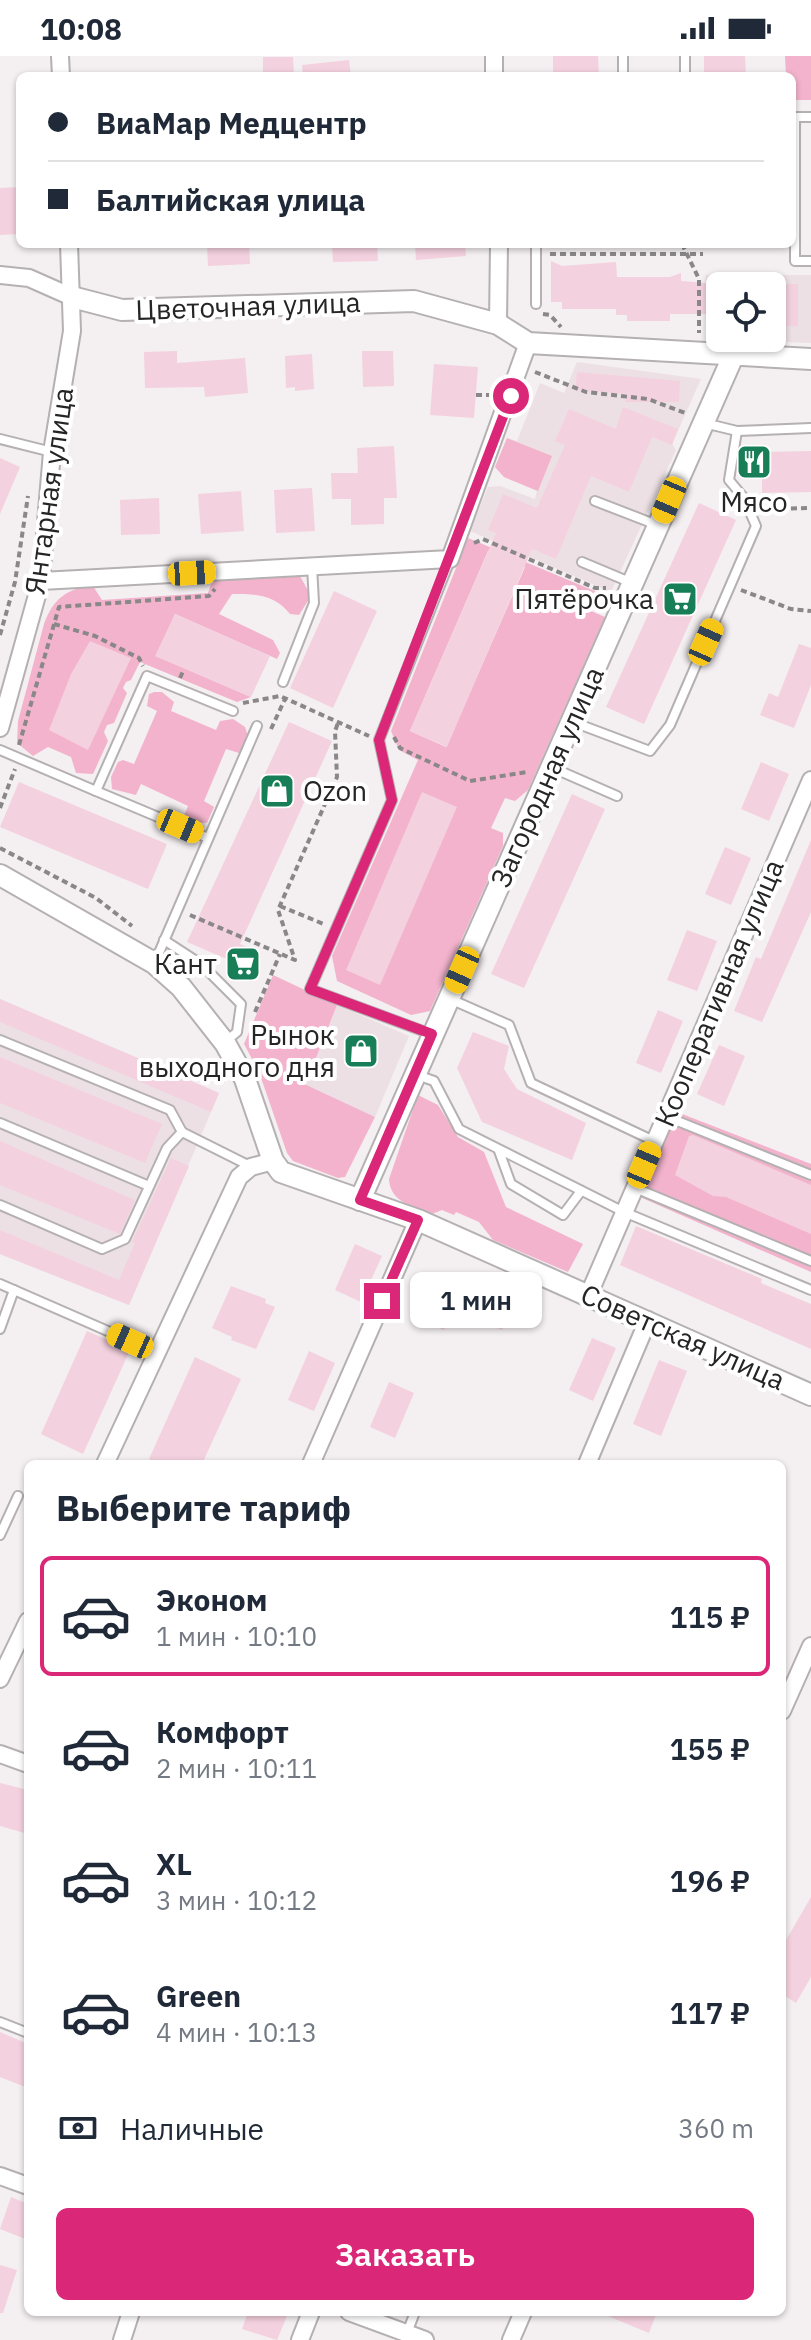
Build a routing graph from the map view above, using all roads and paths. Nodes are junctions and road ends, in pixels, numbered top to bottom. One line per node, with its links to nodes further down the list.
1 (69, 248): 11 (street, Янтарная улица)
2 (501, 248): 13 (street)
3 (536, 248): 8 (lane)
4 (683, 248): 6 (path)
5 (795, 248): 9 (lane)
6 (684, 254): 7 (path); 8 (path); 14 (path)
7 (703, 254)
8 (536, 256): 12 (lane)
9 (811, 261)
10 (0, 275): 11 (street, Цветочная улица)
11 (72, 297): 13 (street, Цветочная улица); 23 (street, Янтарная улица)
12 (536, 304)
13 (498, 324): 15 (street, Цветочная улица)
14 (699, 341)
15 (528, 343): 16 (street); 18 (street)
16 (734, 354): 17 (street); 19 (street, Загородная улица)
17 (811, 359)
18 (522, 367): 19 (path); 29 (street)
19 (696, 418): 21 (lane); 28 (street, Загородная улица)
20 (811, 428): 21 (lane)
21 (737, 431): 27 (lane)
22 (0, 439): 23 (lane)
23 (52, 452): 32 (street, Янтарная улица)
24 (29, 494): 38 (path)
25 (595, 501): 28 (lane)
26 (811, 508): 27 (path)
27 (749, 510): 34 (lane)
28 (658, 526): 35 (street, Загородная улица)
29 (452, 555): 31 (street); 35 (path); 47 (lane)
30 (582, 562): 35 (lane)
31 (312, 566): 32 (street); 40 (lane)
32 (41, 581): 45 (street, Янтарная улица)
33 (220, 582): 37 (path)
34 (730, 586): 36 (path); 42 (lane)
35 (629, 591): 42 (street, Загородная улица)
36 (811, 611)
37 (54, 624): 39 (path); 49 (path)
38 (0, 635)
39 (147, 676): 41 (lane); 52 (lane)
40 (283, 682)
41 (235, 708): 43 (path)
42 (572, 721): 50 (street, Загородная улица)
43 (338, 723): 47 (path); 58 (path)
44 (257, 726): 55 (lane)
45 (0, 728)
46 (393, 730): 50 (path)
47 (379, 740): 60 (lane)
48 (0, 750): 49 (lane)
49 (16, 757): 52 (lane); 54 (path)
50 (542, 770): 53 (lane); 64 (street, Загородная улица)
51 (811, 780): 70 (street, Кооперативная улица)
52 (96, 791): 55 (lane)
53 (617, 796)
54 (0, 808)
55 (208, 838): 61 (lane)
56 (0, 848): 61 (path)
57 (0, 875): 63 (street)
58 (280, 906): 60 (path); 62 (path)
59 (190, 915): 62 (path)
60 (335, 930): 66 (lane)
61 (164, 940): 63 (lane); 68 (lane)
62 (280, 954): 65 (path)
63 (154, 963): 68 (street)
64 (450, 999): 66 (street, Загородная улица); 73 (lane)
65 (252, 1018)
66 (432, 1034): 69 (street, Загородная улица)
67 (0, 1040): 72 (lane)
68 (225, 1043): 75 (street)
69 (415, 1074): 74 (lane); 81 (street, Загородная улица)
70 (665, 1116): 73 (street, Кооперативная улица); 77 (lane)
71 (0, 1123): 78 (lane)
72 (182, 1132): 76 (lane); 78 (lane)
73 (654, 1141): 79 (street, Кооперативная улица)
74 (498, 1150): 80 (lane); 80 (lane)
75 (273, 1161): 76 (street); 81 (street, Советская улица)
76 (251, 1167): 92 (street)
77 (811, 1175)
78 (149, 1186): 82 (lane)
79 (634, 1188): 83 (street, Кооперативная улица); 85 (lane)
80 (581, 1191): 83 (lane)
81 (360, 1200): 84 (street, Советская улица)
82 (0, 1205)
83 (624, 1212): 88 (lane); 89 (street, Кооперативная улица)
84 (418, 1220): 89 (street, Советская улица); 95 (street)
85 (811, 1261)
86 (0, 1284): 87 (lane)
87 (14, 1290): 91 (lane); 92 (lane)
88 (811, 1290)
89 (589, 1294): 90 (street, Советская улица)
90 (648, 1320): 93 (street, Советская улица); 96 (street)
91 (0, 1329)
92 (159, 1353): 94 (street)
93 (811, 1395)
94 (107, 1460)
95 (313, 1460)
96 (589, 1460)
97 (18, 1496): 98 (lane)
98 (0, 1535)
99 (24, 1629): 101 (street)
100 (811, 1646): 102 (street)
101 (0, 1679)
102 (786, 1702)
103 (0, 1754): 104 (street)
104 (24, 1763)
105 (0, 2022): 106 (lane)
106 (24, 2031)
107 (0, 2176): 108 (street)
108 (24, 2184)
109 (130, 2316): 115 (street)
110 (309, 2316): 116 (street)
111 (360, 2316): 114 (street)
112 (413, 2316): 114 (lane)
113 (521, 2316): 118 (street)
114 (407, 2333): 117 (street)
115 (122, 2340)
116 (300, 2340)
117 (425, 2340)
118 (511, 2340)

